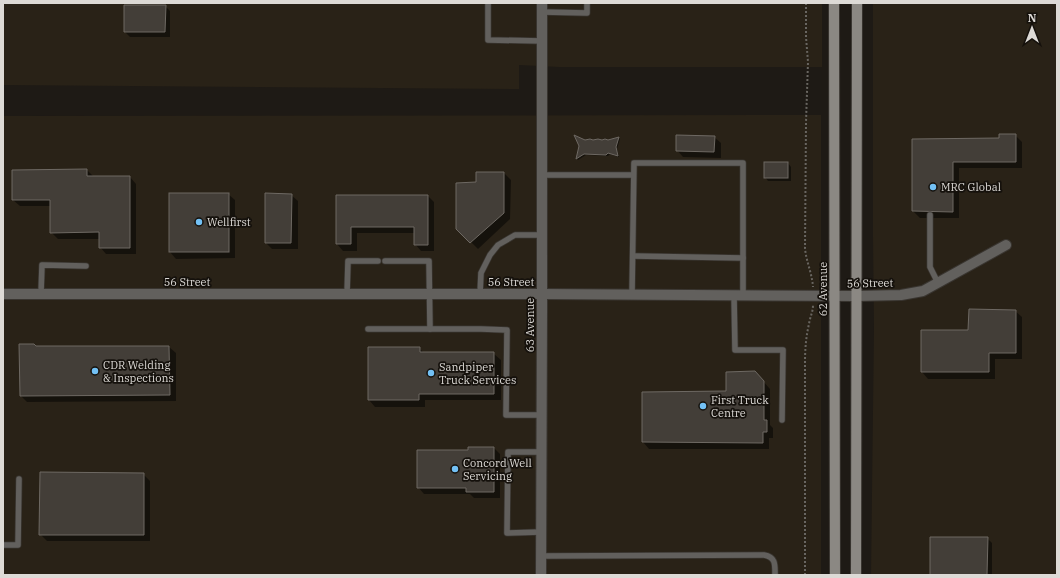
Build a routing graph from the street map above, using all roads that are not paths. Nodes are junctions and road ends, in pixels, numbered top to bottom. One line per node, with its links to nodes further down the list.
1 (488, 3): 6 (lane)
2 (587, 3): 5 (lane)
3 (834, 3): 26 (main road, 62 Avenue)
4 (857, 3): 27 (main road)
5 (542, 8): 6 (street, 63 Avenue)
6 (542, 41): 7 (street, 63 Avenue)
7 (542, 175): 8 (lane); 10 (street, 63 Avenue)
8 (634, 175): 12 (lane); 13 (lane)
9 (930, 215): 17 (lane)
10 (542, 235): 22 (lane); 23 (street, 63 Avenue)
11 (1006, 245): 17 (street, 56 Street)
12 (633, 256): 13 (lane); 24 (lane)
13 (743, 258): 25 (lane)
14 (378, 261): 20 (lane)
15 (385, 261): 21 (lane)
16 (86, 266): 19 (lane)
17 (938, 282): 27 (street, 56 Street)
18 (3, 294): 19 (street, 56 Street)
19 (41, 294): 20 (street, 56 Street)
20 (348, 294): 21 (street, 56 Street)
21 (430, 294): 22 (street, 56 Street); 29 (lane)
22 (480, 294): 23 (street, 56 Street)
23 (542, 294): 24 (street, 56 Street); 30 (street, 63 Avenue)
24 (632, 294): 25 (street, 56 Street)
25 (738, 295): 26 (street, 56 Street); 31 (lane)
26 (835, 296): 27 (street, 56 Street); 39 (main road, 62 Avenue)
27 (856, 296): 40 (main road)
28 (368, 329): 29 (lane)
29 (430, 329): 30 (lane)
30 (542, 415): 32 (street, 63 Avenue)
31 (782, 420)
32 (541, 452): 34 (street, 63 Avenue); 34 (lane)
33 (19, 479): 35 (lane)
34 (541, 532): 36 (street, 63 Avenue)
35 (3, 545)
36 (541, 556): 37 (street, 63 Avenue); 38 (lane)
37 (541, 575)
38 (775, 575)
39 (835, 575)
40 (856, 575)

